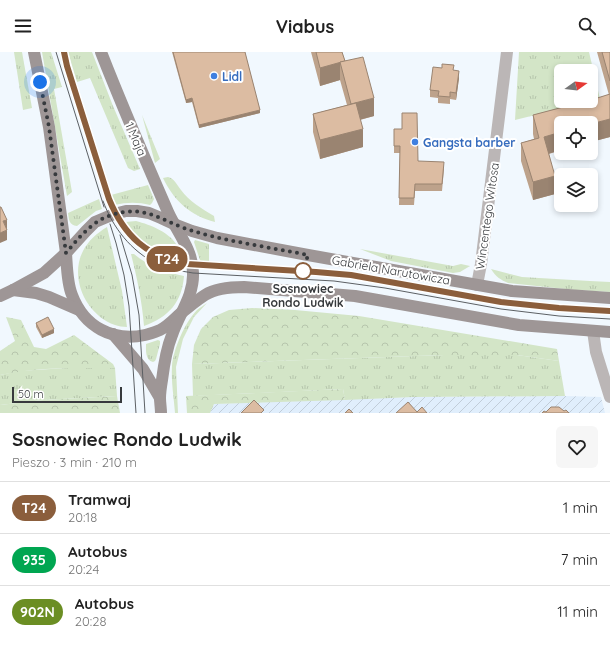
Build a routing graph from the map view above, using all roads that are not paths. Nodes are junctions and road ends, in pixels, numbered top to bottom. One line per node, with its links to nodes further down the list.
1 (34, 52): 5 (street)
2 (101, 52): 4 (street, 1 Maja)
3 (508, 52): 6 (street, Wincentego Witosa)
4 (174, 224): 5 (street); 6 (street, Gabriela Narutowicza); 11 (street)
5 (66, 253): 7 (street); 10 (street)
6 (477, 285): 9 (street, Gabriela Narutowicza)
7 (13, 290): 8 (street); 10 (street)
8 (0, 296)
9 (610, 298)
10 (79, 310): 14 (street)
11 (181, 314): 12 (street); 14 (street); 16 (street)
12 (593, 332): 13 (street); 15 (street)
13 (610, 332)
14 (113, 334): 16 (street)
15 (610, 397)
16 (160, 398): 17 (street)
17 (161, 413)

